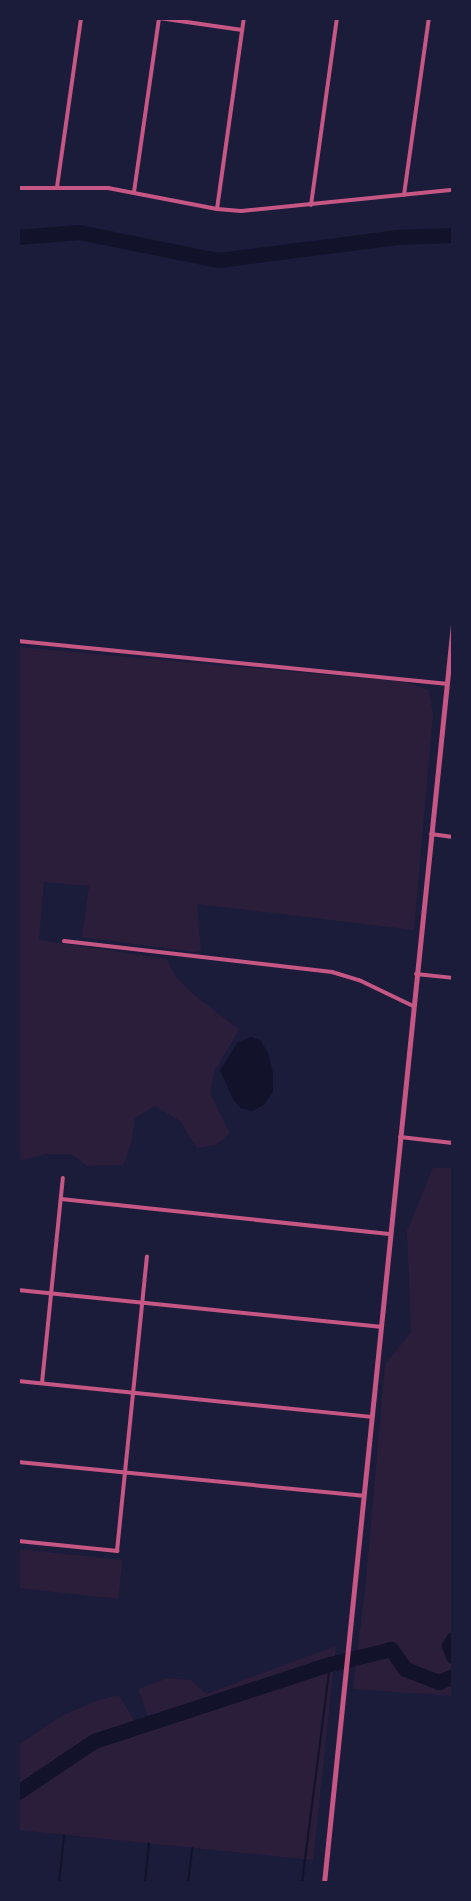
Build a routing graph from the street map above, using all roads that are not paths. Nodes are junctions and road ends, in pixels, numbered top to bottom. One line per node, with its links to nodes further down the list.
1 (81, 18): 7 (street)
2 (159, 18): 6 (street); 10 (street)
3 (244, 18): 6 (street)
4 (337, 18): 12 (street)
5 (429, 18): 11 (street)
6 (242, 30): 13 (street)
7 (57, 187): 8 (street); 10 (street)
8 (18, 188)
9 (453, 190): 11 (street)
10 (134, 192): 13 (street)
11 (404, 195): 12 (street)
12 (311, 205): 13 (street)
13 (218, 209)
14 (453, 623): 16 (street)
15 (18, 641): 16 (street)
16 (450, 684): 17 (street)
17 (430, 834): 18 (street); 20 (street)
18 (453, 837)
19 (64, 941): 22 (street)
20 (416, 974): 21 (street); 22 (street)
21 (453, 978)
22 (413, 1006): 23 (street)
23 (399, 1137): 24 (street); 27 (street)
24 (453, 1143)
25 (63, 1178): 26 (street)
26 (61, 1199): 27 (street); 30 (street)
27 (389, 1234): 32 (street)
28 (147, 1257): 31 (street)
29 (18, 1290): 30 (street)
30 (51, 1293): 31 (street); 34 (street)
31 (142, 1303): 32 (street); 35 (street)
32 (380, 1328): 36 (street)
33 (18, 1381): 34 (street)
34 (42, 1383): 35 (street)
35 (133, 1393): 36 (street); 38 (street)
36 (371, 1417): 39 (street)
37 (18, 1462): 38 (street)
38 (125, 1472): 39 (street); 40 (street)
39 (363, 1496): 41 (street)
40 (18, 1541)
41 (324, 1883)

